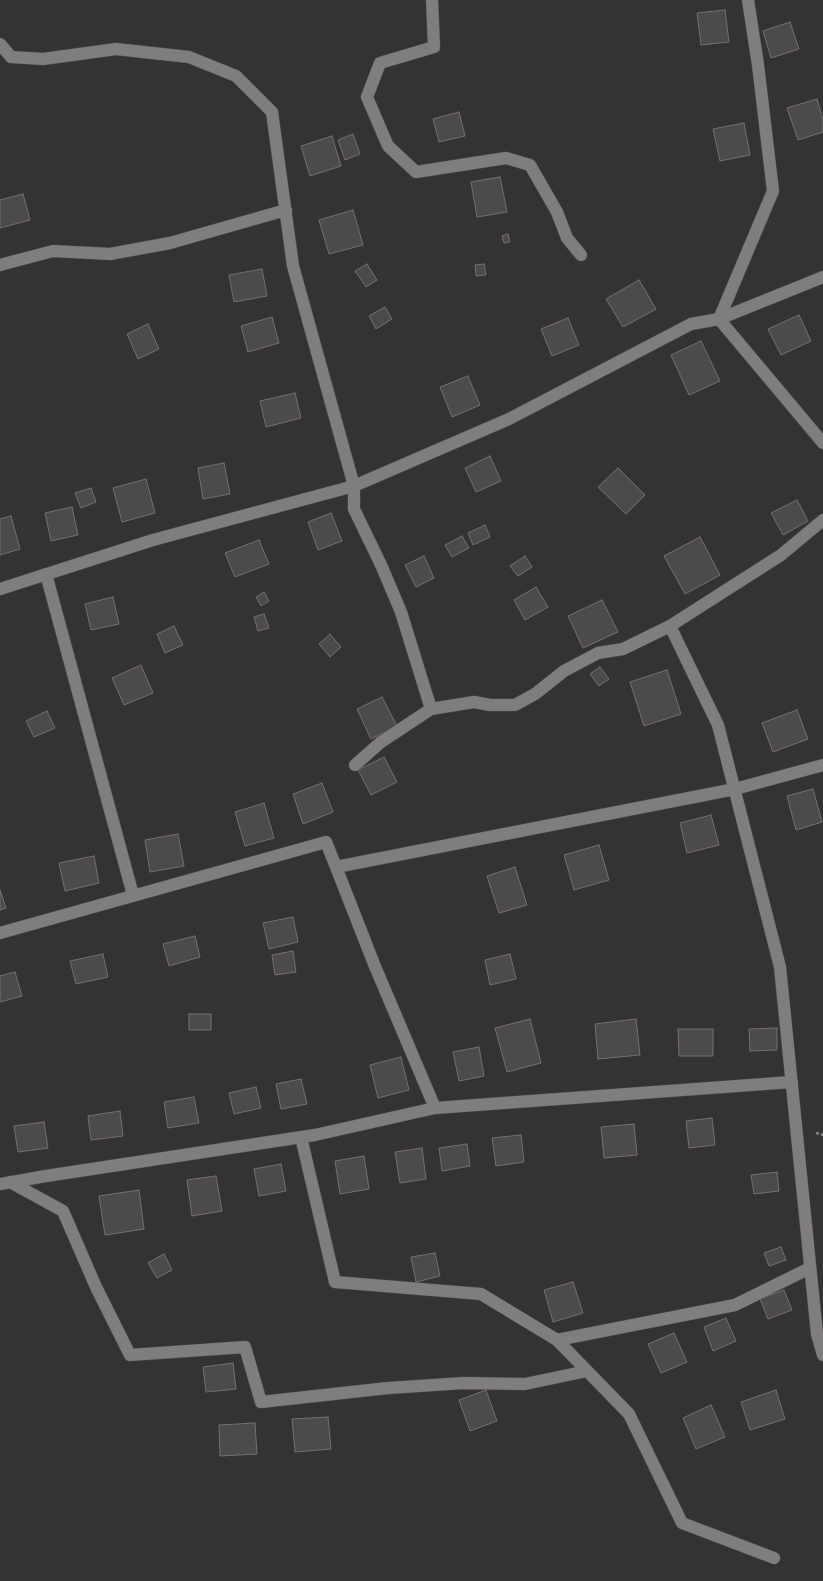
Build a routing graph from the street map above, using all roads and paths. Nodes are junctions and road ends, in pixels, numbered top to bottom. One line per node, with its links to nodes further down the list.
1 (432, 0): 5 (street)
2 (748, 0): 8 (street)
3 (0, 44): 4 (street)
4 (286, 210): 6 (street); 10 (street)
5 (581, 255)
6 (0, 265)
7 (823, 277): 8 (street)
8 (719, 319): 9 (street); 10 (street)
9 (823, 443)
10 (354, 486): 12 (street); 15 (street)
11 (823, 520): 14 (street)
12 (46, 574): 13 (street); 20 (street)
13 (0, 589)
14 (670, 626): 15 (street); 18 (street)
15 (430, 709): 16 (street)
16 (355, 765)
17 (823, 765): 18 (street)
18 (735, 789): 19 (street); 22 (street)
19 (336, 868): 20 (street); 23 (street)
20 (133, 895): 21 (street)
21 (0, 933)
22 (792, 1082): 23 (street); 26 (street)
23 (436, 1108): 24 (street)
24 (301, 1138): 25 (street); 27 (street)
25 (5, 1183): 29 (street)
26 (810, 1268): 27 (street); 28 (street)
27 (557, 1340): 29 (street)
28 (823, 1355)
29 (587, 1370): 30 (street)
30 (774, 1558)

